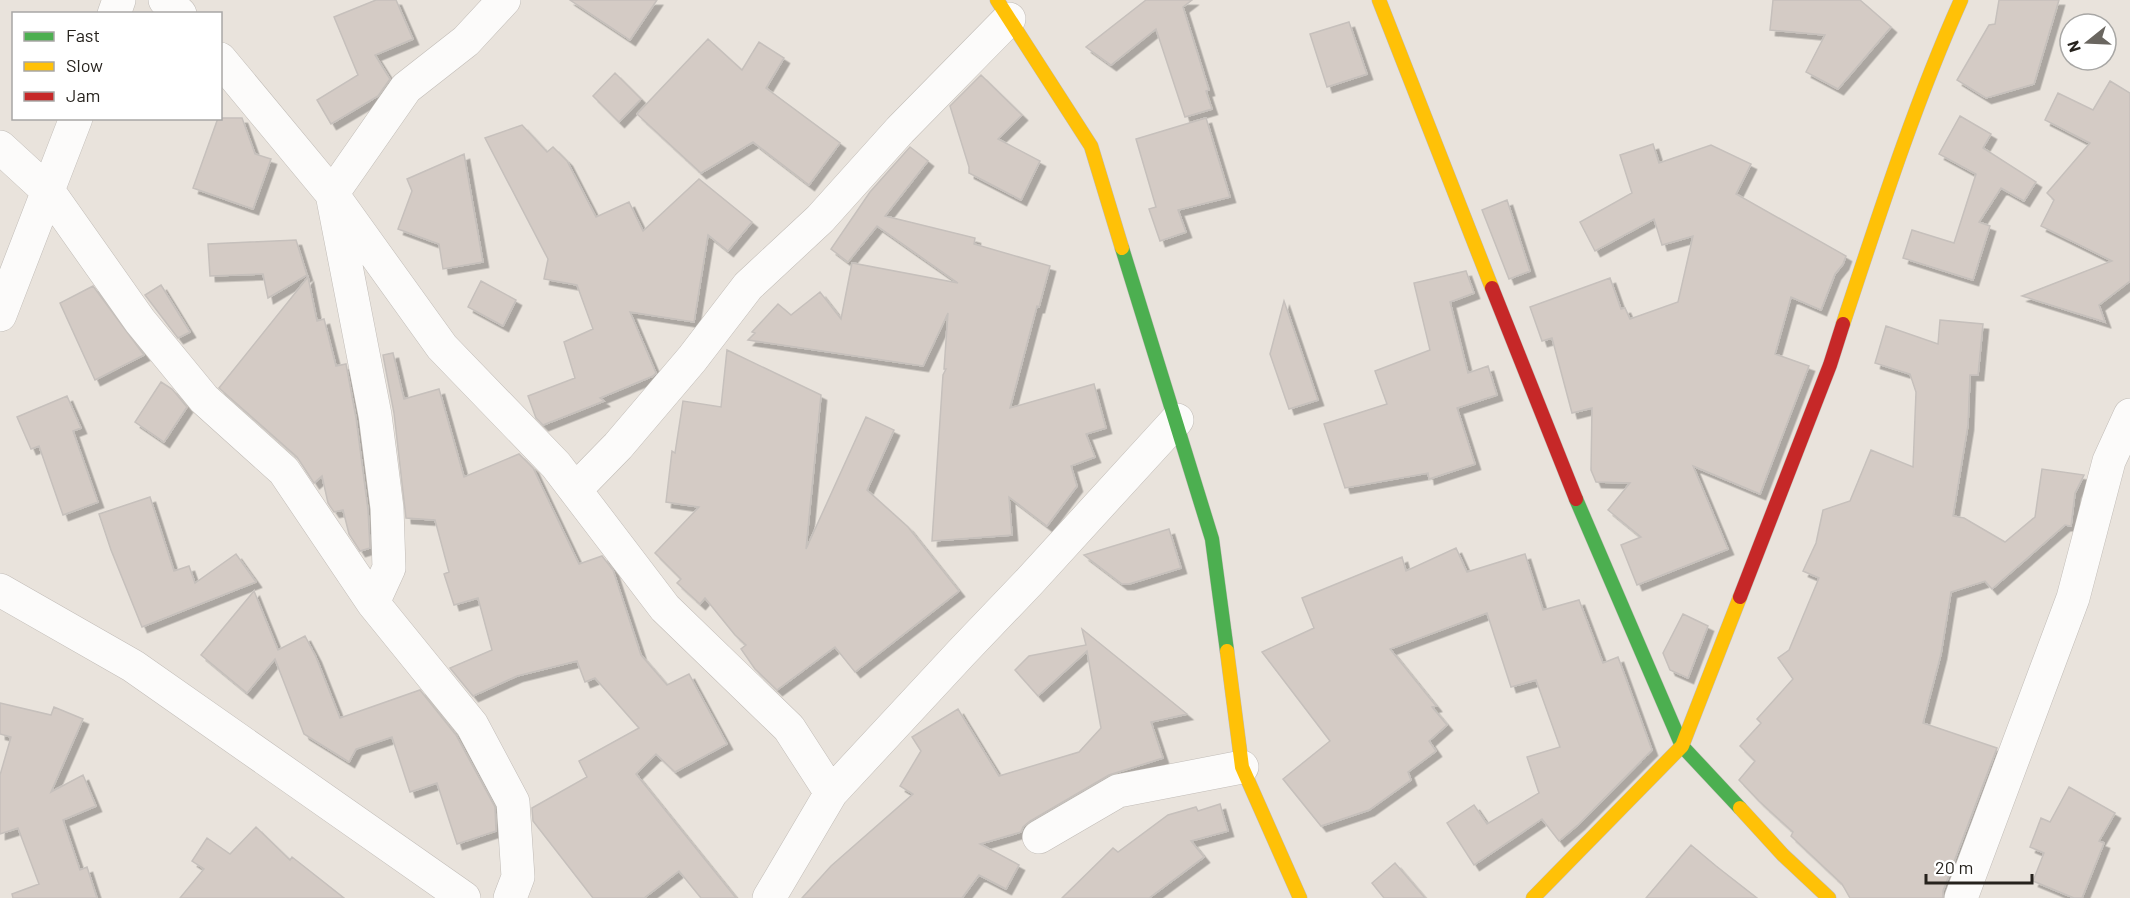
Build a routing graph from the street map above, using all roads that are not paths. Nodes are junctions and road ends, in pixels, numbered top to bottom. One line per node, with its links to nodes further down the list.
1 (165, 0): 6 (street)
2 (504, 0): 11 (street)
3 (1379, 0): 18 (street)
4 (1961, 0): 18 (street)
5 (1003, 10): 14 (street); 15 (street)
6 (178, 12)
7 (222, 61): 11 (street)
8 (75, 120): 10 (street)
9 (0, 147): 10 (street)
10 (49, 192): 12 (street); 17 (street)
11 (332, 194): 15 (street); 17 (street)
12 (0, 315)
13 (2130, 415): 28 (street)
14 (1177, 420): 19 (street); 20 (street)
15 (574, 490): 20 (street)
16 (0, 590): 22 (street)
17 (373, 603): 23 (street)
18 (1682, 746): 26 (street); 27 (street)
19 (1242, 767): 21 (street); 25 (street)
20 (831, 793): 24 (street)
21 (1039, 837)
22 (464, 898)
23 (510, 898)
24 (769, 898)
25 (1300, 898)
26 (1533, 898)
27 (1829, 898)
28 (1961, 898)

